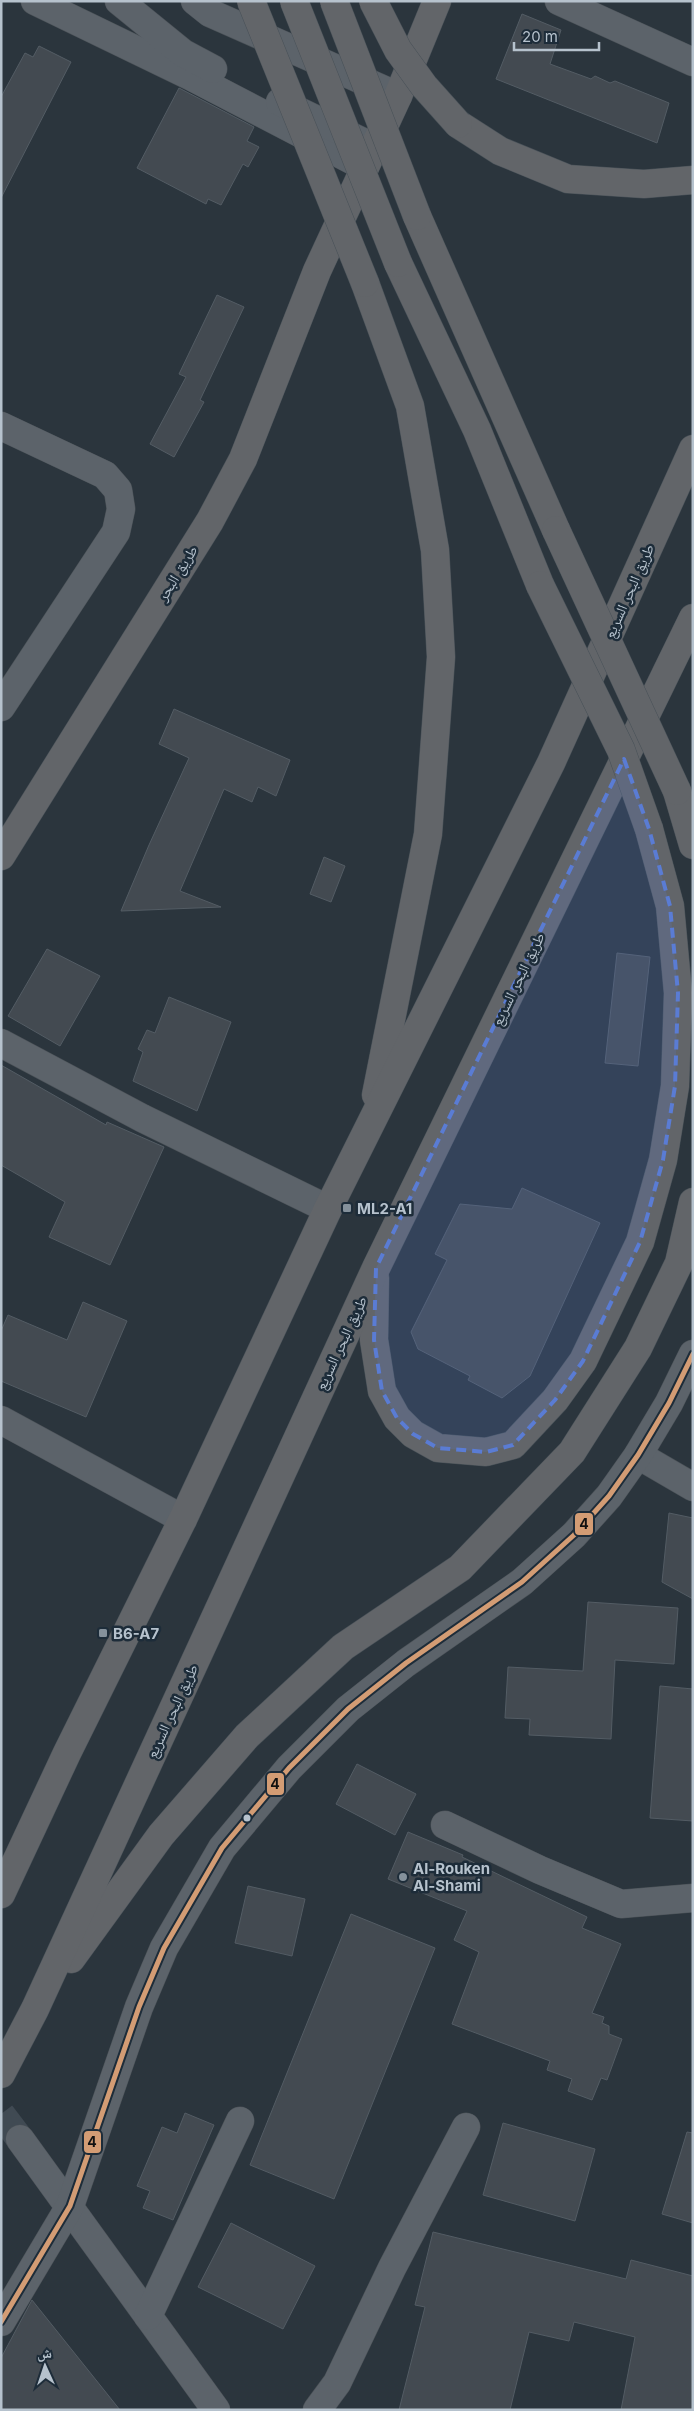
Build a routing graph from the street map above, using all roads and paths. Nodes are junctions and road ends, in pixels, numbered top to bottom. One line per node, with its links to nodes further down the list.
1 (35, 1): 12 (street)
2 (119, 1): 12 (street)
3 (195, 1): 11 (street)
4 (251, 1): 21 (highway, bridge)
5 (294, 1): 24 (highway, bridge)
6 (334, 1): 18 (highway, bridge)
7 (373, 1): 13 (highway, bridge)
8 (437, 1): 11 (highway, طريق البحر)
9 (565, 2): 10 (street)
10 (693, 62)
11 (398, 96): 12 (highway, طريق البحر)
12 (369, 157): 19 (highway, طريق البحر)
13 (693, 180)
14 (1, 426): 17 (street)
15 (693, 449): 21 (highway, طريق البحر السريع)
16 (693, 618): 24 (highway, طريق البحر السريع)
17 (1, 707)
18 (693, 845)
19 (1, 856)
20 (1, 1043): 23 (street)
21 (369, 1130): 23 (highway, طريق البحر السريع)
22 (693, 1202): 33 (highway)
23 (328, 1209): 29 (highway, طريق البحر السريع)
24 (376, 1268): 33 (highway, طريق البحر السريع)
25 (693, 1354): 27 (street)
26 (1, 1420): 29 (street)
27 (638, 1455): 28 (street); 38 (street)
28 (693, 1487)
29 (183, 1519): 31 (highway, طريق البحر السريع)
30 (445, 1825): 32 (street)
31 (1, 1894)
32 (693, 1898)
33 (35, 2009): 34 (highway, طريق البحر السريع)
34 (1, 2074)
35 (240, 2121): 39 (street)
36 (466, 2127): 42 (street)
37 (20, 2139): 38 (street)
38 (70, 2206): 39 (street); 40 (street)
39 (148, 2316): 41 (street)
40 (1, 2322)
41 (216, 2410)
42 (317, 2410)

